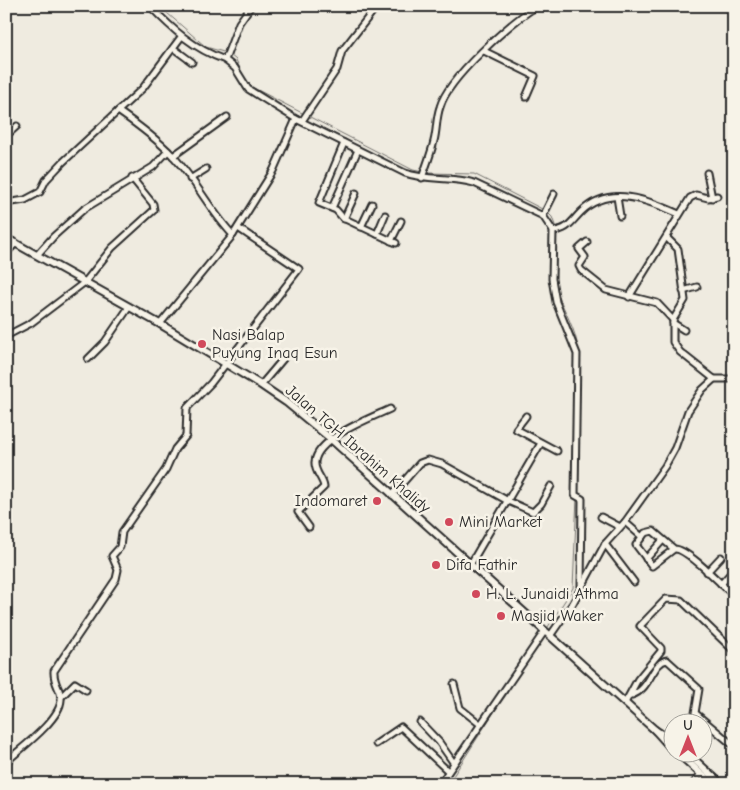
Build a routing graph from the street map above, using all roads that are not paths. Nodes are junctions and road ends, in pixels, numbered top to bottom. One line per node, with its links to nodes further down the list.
1 (150, 6): 5 (street)
2 (251, 6): 8 (street)
3 (377, 6): 13 (street)
4 (537, 6): 7 (street)
5 (182, 37): 6 (street); 8 (street)
6 (173, 48): 9 (street); 11 (street)
7 (484, 52): 10 (street); 23 (street)
8 (226, 57): 14 (street)
9 (192, 62)
10 (526, 98)
11 (118, 111): 19 (street); 29 (street)
12 (227, 118): 20 (street)
13 (304, 118): 14 (street); 17 (street)
14 (296, 120): 39 (street)
15 (17, 126): 16 (street)
16 (6, 136)
17 (344, 143): 18 (street); 31 (street)
18 (358, 150): 23 (street); 31 (street)
19 (168, 151): 20 (street); 24 (street)
20 (173, 156): 25 (street)
21 (206, 169): 25 (street)
22 (707, 173): 33 (street)
23 (423, 174): 32 (street)
24 (132, 178): 48 (street); 49 (street)
25 (190, 179): 42 (street)
26 (356, 193): 36 (street)
27 (554, 194): 32 (street)
28 (617, 197): 33 (street); 35 (street); 40 (street)
29 (6, 203)
30 (372, 204): 38 (street)
31 (332, 208): 36 (street)
32 (545, 213): 40 (street)
33 (680, 214): 44 (street)
34 (385, 215): 41 (street)
35 (620, 216)
36 (344, 219): 38 (street)
37 (401, 221): 41 (street)
38 (361, 227): 41 (street)
39 (238, 228): 42 (street); 60 (street)
40 (555, 231): 87 (street)
41 (377, 234)
42 (234, 235): 55 (street)
43 (6, 238): 46 (main road, Jalan TGH Ibrahim Khalidy)
44 (667, 238): 51 (street); 52 (street)
45 (587, 242): 52 (street)
46 (16, 243): 47 (street); 48 (main road, Jalan TGH Ibrahim Khalidy)
47 (6, 253)
48 (37, 255): 49 (main road, Jalan TGH Ibrahim Khalidy)
49 (85, 282): 53 (main road, Jalan TGH Ibrahim Khalidy); 57 (street)
50 (697, 287): 51 (street)
51 (684, 291): 54 (street)
52 (630, 296): 54 (street)
53 (129, 307): 55 (main road, Jalan TGH Ibrahim Khalidy); 58 (street)
54 (673, 322): 56 (street); 62 (street)
55 (160, 324): 60 (main road, Jalan TGH Ibrahim Khalidy)
56 (684, 330)
57 (6, 336)
58 (88, 359)
59 (283, 359): 63 (street)
60 (226, 364): 63 (main road, Jalan TGH Ibrahim Khalidy); 94 (street)
61 (734, 378): 62 (street)
62 (714, 379): 73 (street)
63 (261, 385): 66 (main road, Jalan TGH Ibrahim Khalidy)
64 (390, 409): 66 (street)
65 (526, 416): 67 (street)
66 (331, 439): 70 (main road, Jalan TGH Ibrahim Khalidy); 75 (street)
67 (541, 443): 68 (street); 71 (street)
68 (557, 451)
69 (551, 486): 71 (street)
70 (392, 496): 71 (street); 82 (main road, Jalan TGH Ibrahim Khalidy)
71 (508, 501): 82 (street)
72 (601, 518): 74 (street)
73 (625, 522): 74 (street); 76 (street)
74 (620, 527): 78 (street)
75 (309, 528)
76 (642, 536): 77 (street); 81 (street)
77 (663, 540): 79 (street); 81 (street)
78 (605, 544): 85 (street); 87 (street)
79 (674, 549): 81 (street); 83 (street)
80 (721, 557): 83 (street)
81 (646, 559)
82 (470, 565): 89 (main road, Jalan TGH Ibrahim Khalidy)
83 (707, 572): 86 (street)
84 (731, 573): 86 (street)
85 (634, 582)
86 (721, 584): 88 (street)
87 (581, 588): 89 (street)
88 (734, 596)
89 (547, 634): 95 (main road, Jalan TGH Ibrahim Khalidy); 97 (street)
90 (734, 651): 93 (street)
91 (454, 684): 97 (street)
92 (86, 690): 94 (street)
93 (632, 695): 95 (street); 102 (street)
94 (62, 696): 103 (street)
95 (625, 703): 98 (main road, Jalan TGH Ibrahim Khalidy)
96 (420, 722): 104 (street)
97 (480, 724): 104 (street)
98 (656, 730): 99 (main road, Jalan TGH Ibrahim Khalidy); 100 (main road, Jalan TGH Ibrahim Khalidy)
99 (662, 734)
100 (662, 737)
101 (376, 744): 107 (street)
102 (734, 746)
103 (6, 762)
104 (453, 762): 107 (street)
105 (688, 762): 108 (main road)
106 (697, 762): 112 (main road)
107 (448, 771): 109 (street)
108 (701, 774): 110 (street); 111 (main road)
109 (440, 784)
110 (693, 784)
111 (712, 784)
112 (721, 784)

